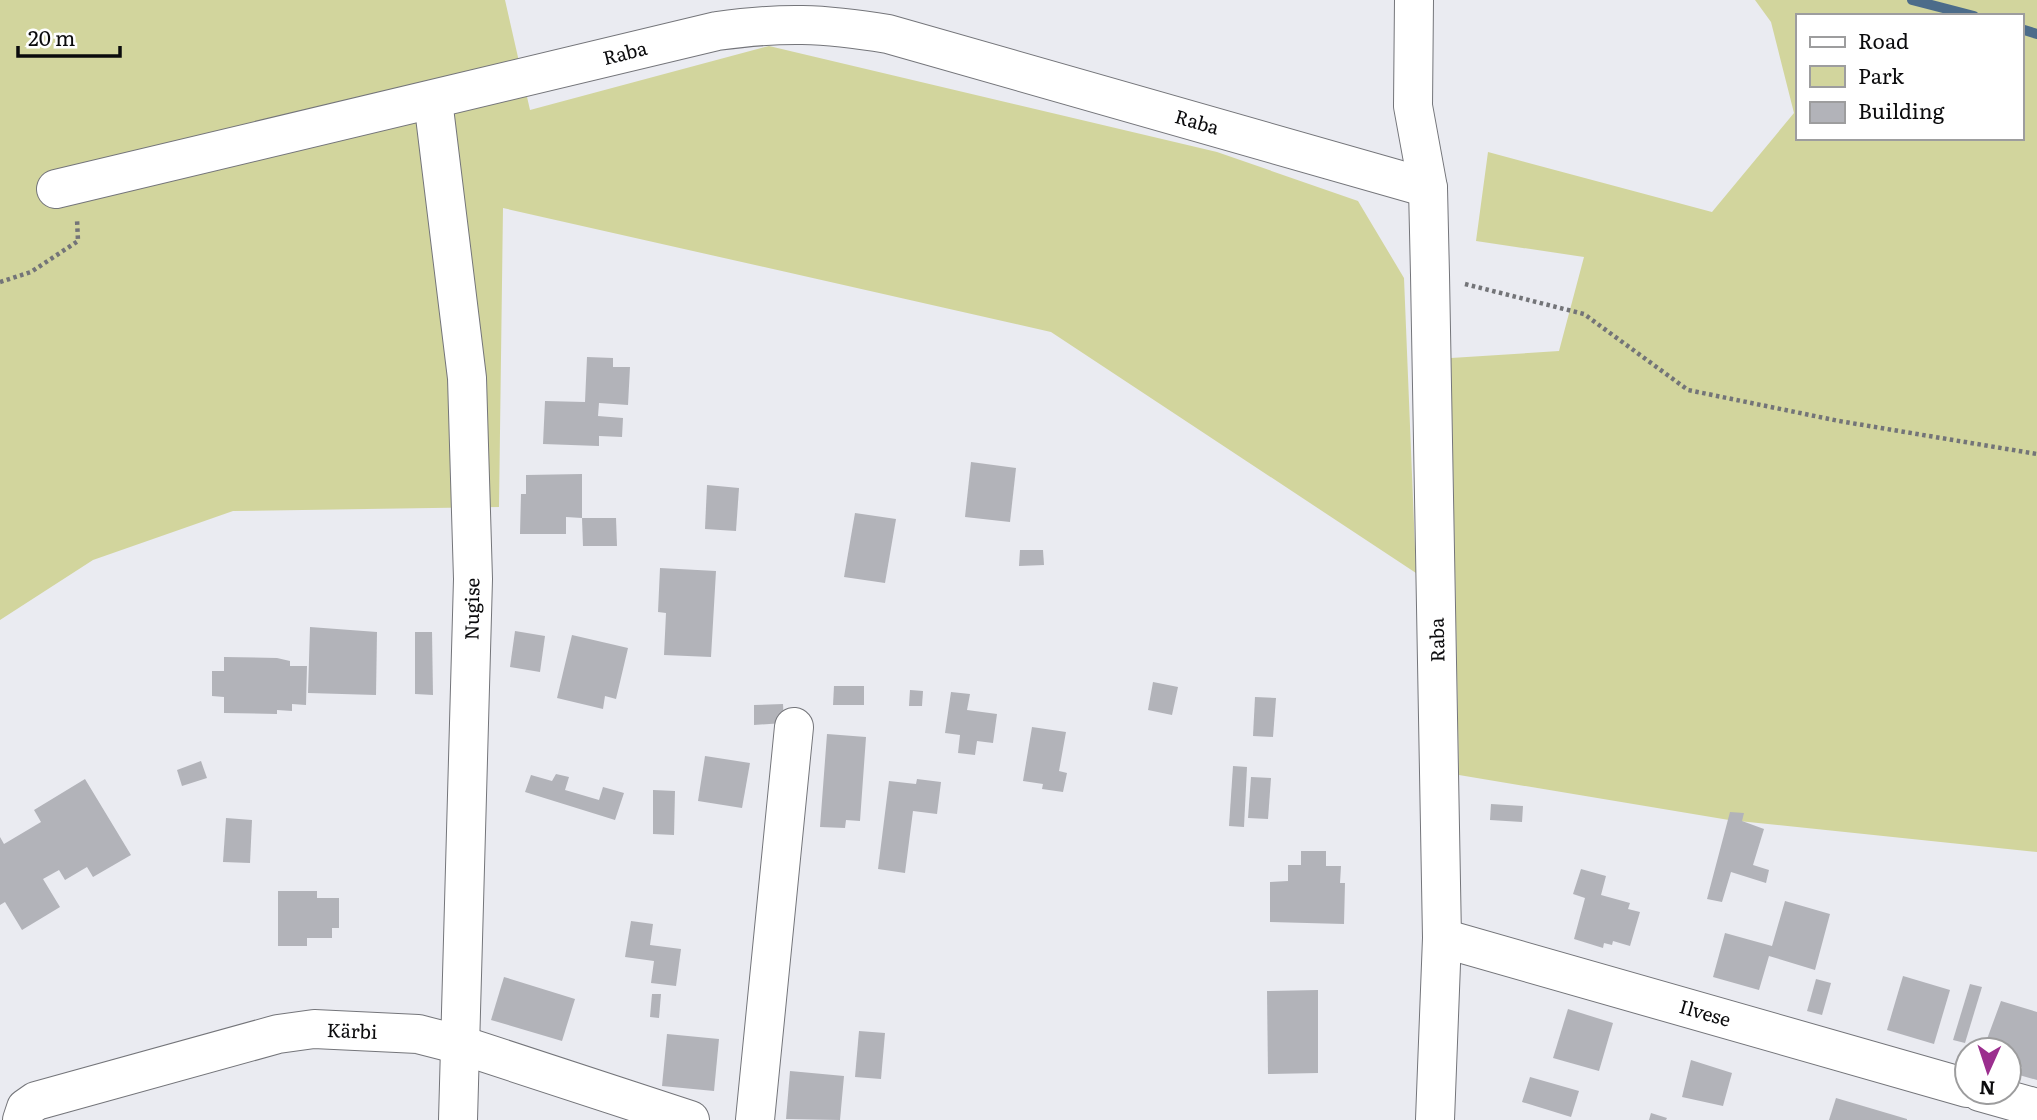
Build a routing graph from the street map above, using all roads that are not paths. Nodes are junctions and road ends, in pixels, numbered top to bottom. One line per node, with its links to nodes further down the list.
1 (1414, 0): 4 (street)
2 (433, 100): 3 (street, Raba); 4 (street, Raba); 7 (street, Nugise)
3 (66, 187)
4 (1428, 188): 6 (street, Raba)
5 (794, 727): 12 (street)
6 (1442, 938): 8 (street, Ilvese); 13 (street, Raba)
7 (460, 1045): 9 (street, Kärbi); 10 (street, Nugise); 11 (street, Kärbi)
8 (1953, 1084)
9 (22, 1120)
10 (458, 1120)
11 (690, 1120)
12 (755, 1120)
13 (1435, 1120)

